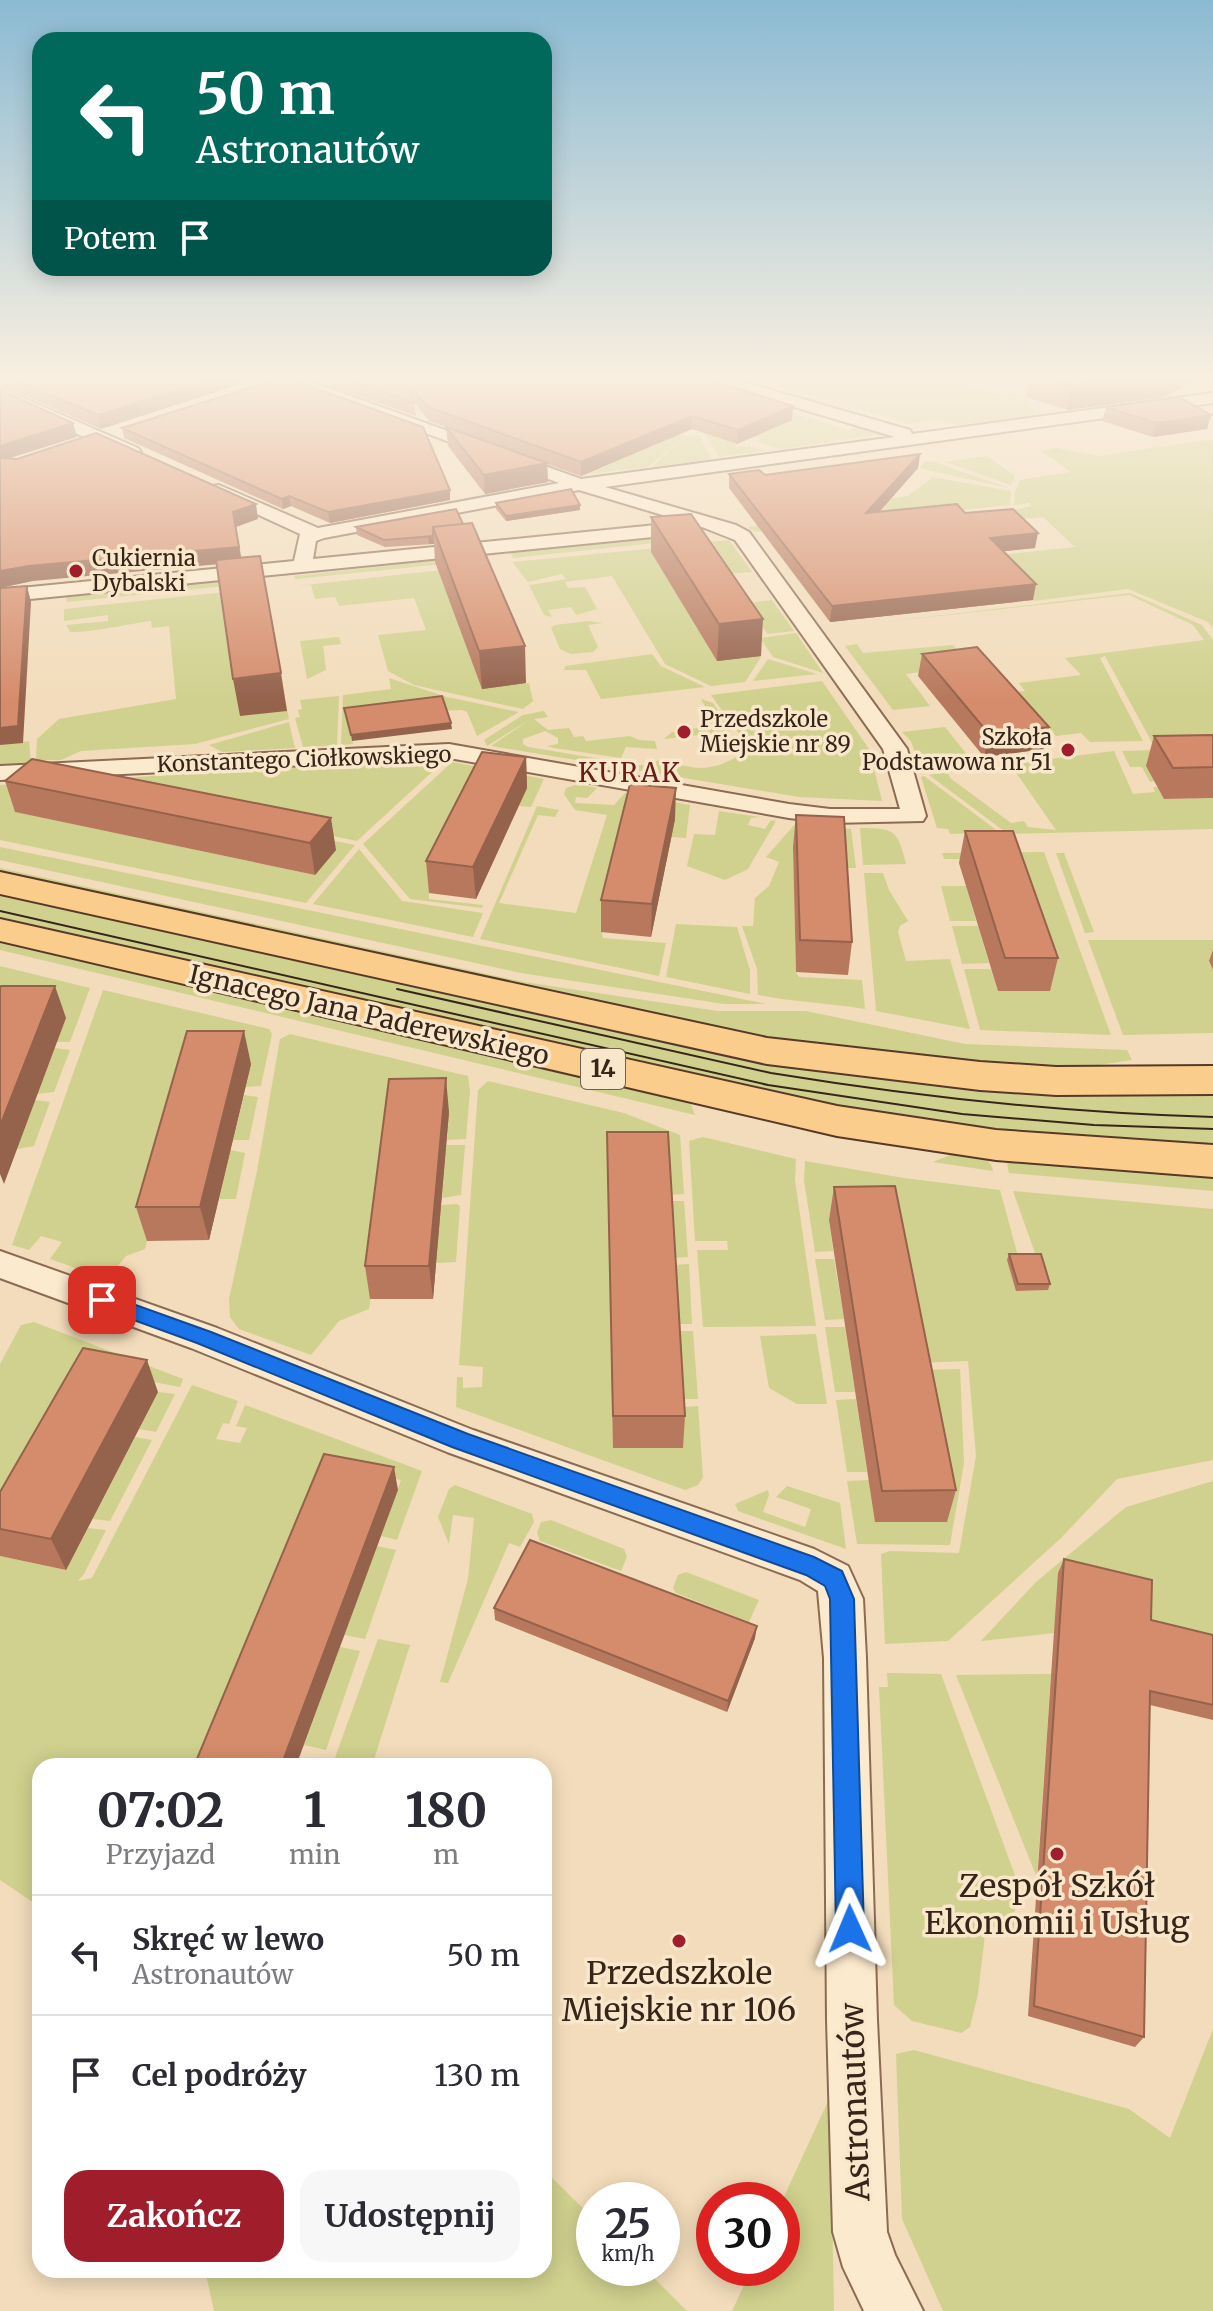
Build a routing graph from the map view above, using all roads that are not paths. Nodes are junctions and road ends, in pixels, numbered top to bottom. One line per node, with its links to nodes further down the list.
1 (207, 485): 4 (street)
2 (580, 485): 3 (street, Konstantego Ciołkowskiego); 4 (street)
3 (707, 522): 5 (street); 7 (street, Konstantego Ciołkowskiego)
4 (316, 534): 5 (street)
5 (304, 567): 6 (street)
6 (0, 596)
7 (0, 773)
8 (0, 883): 10 (main road, Ignacego Jana Paderewskiego / 14)
9 (0, 930): 11 (main road, Ignacego Jana Paderewskiego / 14)
10 (1213, 1080)
11 (1213, 1161)
12 (0, 1264): 13 (street, Astronautów)
13 (895, 2311)

